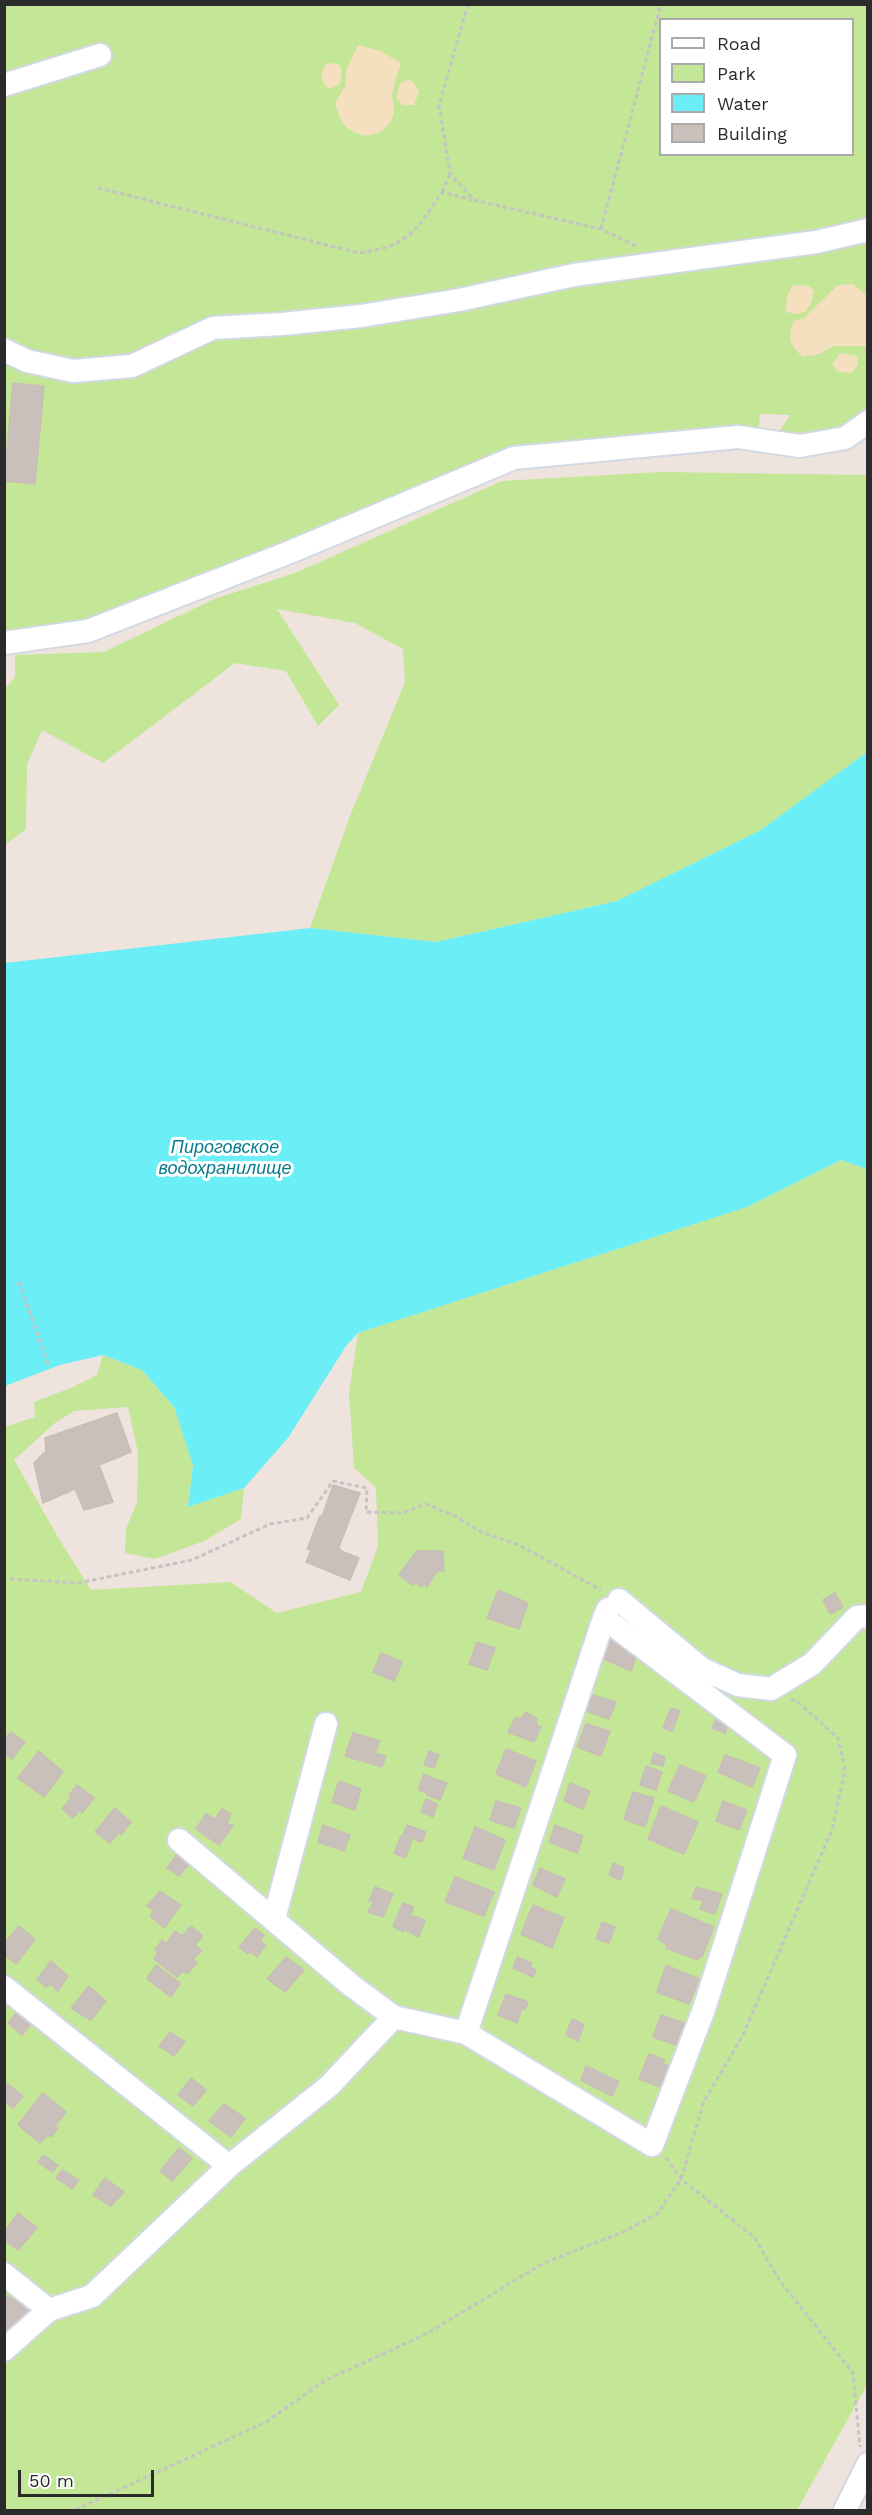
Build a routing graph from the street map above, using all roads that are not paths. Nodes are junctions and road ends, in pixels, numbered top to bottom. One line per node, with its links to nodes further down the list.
1 (100, 55): 2 (street)
2 (4, 84)
3 (867, 230): 4 (street)
4 (4, 350)
5 (867, 422): 6 (street)
6 (4, 643)
7 (610, 1609): 8 (street); 14 (street); 14 (street)
8 (867, 1616)
9 (326, 1724): 11 (street)
10 (179, 1840): 11 (street)
11 (274, 1919): 13 (street)
12 (4, 1987): 15 (street)
13 (394, 2017): 14 (street); 15 (street)
14 (466, 2033)
15 (229, 2166): 17 (street)
16 (4, 2274): 17 (street)
17 (49, 2310): 18 (street)
18 (4, 2350)
19 (865, 2468): 20 (street)
20 (845, 2511)

